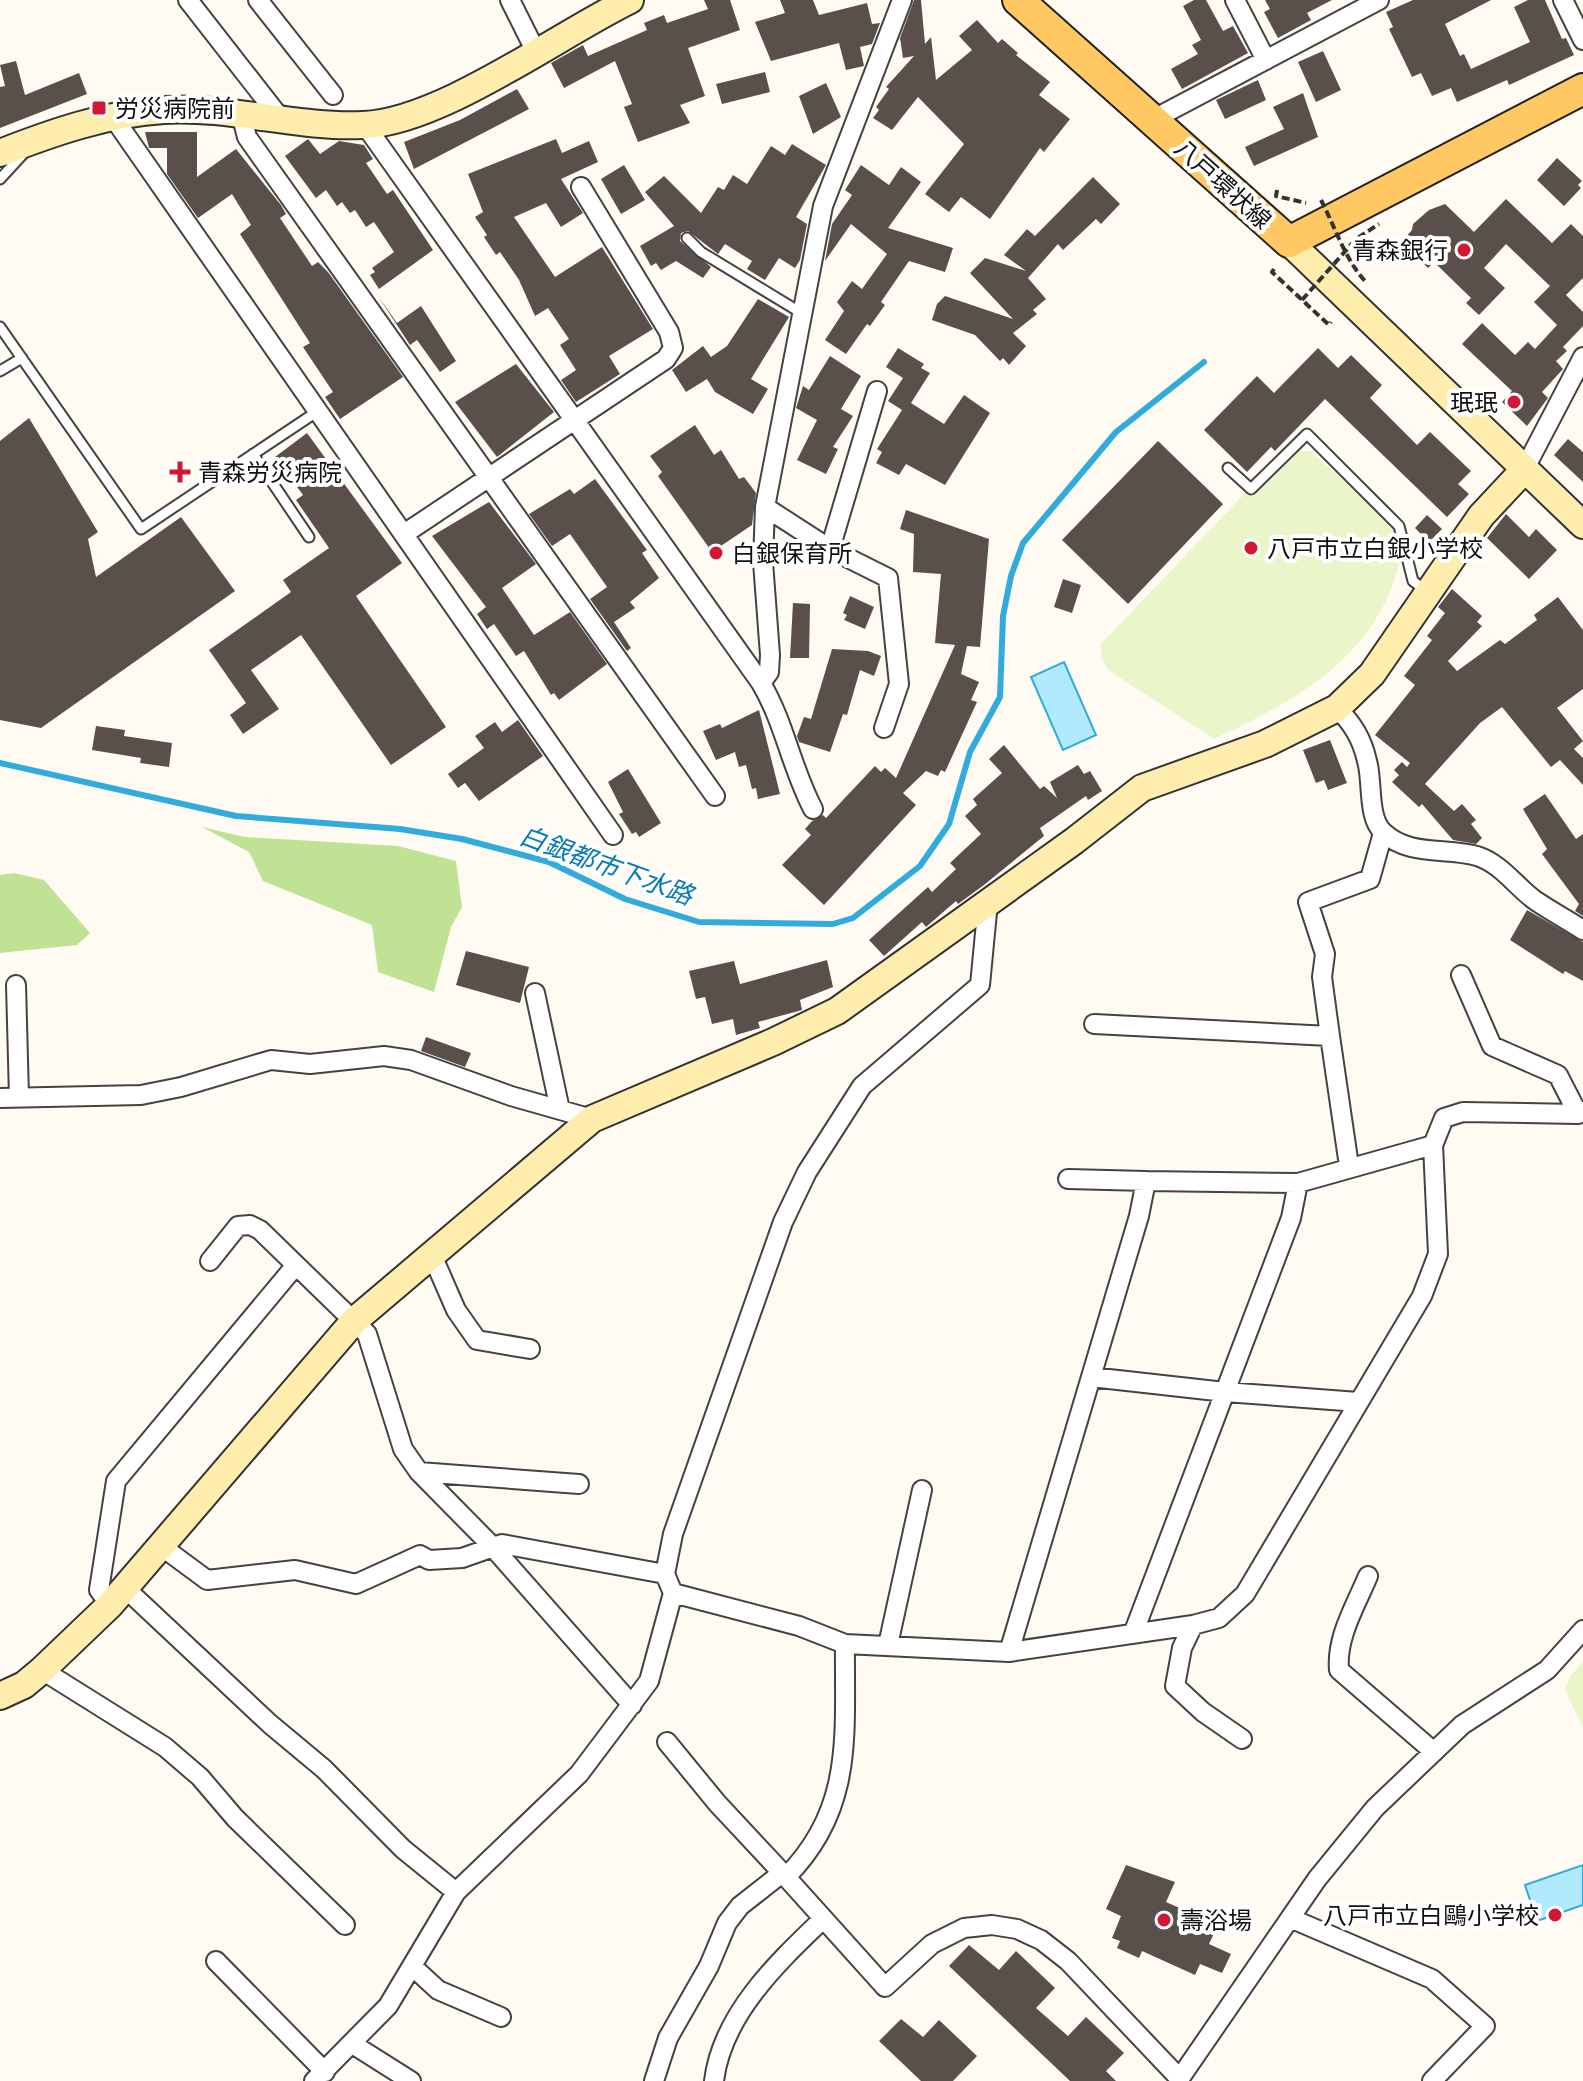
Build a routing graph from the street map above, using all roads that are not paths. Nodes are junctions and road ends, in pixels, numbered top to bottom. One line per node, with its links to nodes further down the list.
1 (188, 0): 17 (street)
2 (258, 0): 14 (street)
3 (510, 0): 11 (street)
4 (630, 0): 11 (street)
5 (902, 0): 26 (street)
6 (1018, 0): 18 (main road, 八戸環状線)
7 (1235, 0): 12 (street)
8 (1379, 0): 12 (street)
9 (1563, 0): 10 (street)
10 (1583, 40)
11 (536, 52): 19 (street)
12 (1266, 60): 18 (street)
13 (1583, 89): 25 (main road, 八戸環状線)
14 (333, 95)
15 (241, 114): 16 (street); 17 (street); 37 (street)
16 (113, 117): 20 (street); 32 (street)
17 (281, 119): 19 (street)
18 (1152, 120): 25 (main road, 八戸環状線)
19 (365, 125): 33 (street)
20 (35, 139): 21 (street); 22 (lane)
21 (0, 153)
22 (0, 179)
23 (581, 187): 33 (street)
24 (687, 238): 26 (lane)
25 (1289, 242): 36 (street)
26 (803, 314): 38 (street)
27 (0, 327): 29 (lane)
28 (1583, 357): 36 (street)
29 (22, 358): 30 (lane); 34 (lane)
30 (0, 371)
31 (877, 391): 42 (street)
32 (318, 411): 34 (lane); 40 (street)
33 (570, 420): 37 (street); 44 (street)
34 (253, 454): 41 (lane)
35 (1228, 468): 43 (lane)
36 (1524, 470): 39 (street); 43 (street)
37 (488, 476): 40 (street); 47 (street)
38 (765, 507): 42 (street); 44 (street)
39 (1583, 525)
40 (404, 534): 50 (street)
41 (309, 537)
42 (830, 549): 46 (street)
43 (1428, 592): 45 (street)
44 (761, 683): 48 (street)
45 (1337, 708): 49 (street); 51 (street)
46 (884, 728)
47 (715, 796)
48 (813, 809)
49 (1383, 833): 52 (street); 57 (street)
50 (613, 835)
51 (988, 902): 61 (street); 80 (street)
52 (1583, 930)
53 (1461, 975): 60 (street)
54 (16, 985): 58 (street)
55 (535, 993): 59 (street)
56 (1094, 1024): 57 (street)
57 (1330, 1036): 63 (street)
58 (10, 1097): 59 (street)
59 (560, 1110): 61 (street)
60 (1580, 1112): 62 (street)
61 (592, 1119): 67 (street)
62 (1433, 1145): 63 (street); 74 (street)
63 (1349, 1166): 66 (street)
64 (1068, 1179): 65 (street)
65 (1146, 1181): 66 (street); 72 (street)
66 (1298, 1183): 73 (street)
67 (432, 1255): 70 (street); 71 (street)
68 (210, 1261): 69 (street)
69 (296, 1265): 70 (street); 83 (street)
70 (354, 1321): 75 (street); 79 (street)
71 (530, 1349)
72 (1091, 1377): 73 (street); 89 (street)
73 (1225, 1392): 74 (street); 86 (street)
74 (1358, 1402): 84 (street)
75 (419, 1472): 76 (street); 78 (street)
76 (579, 1484)
77 (922, 1490): 88 (street)
78 (491, 1545): 79 (street); 80 (street); 92 (street)
79 (161, 1546): 83 (street)
80 (665, 1574): 82 (street)
81 (1368, 1576): 95 (street)
82 (673, 1593): 87 (street); 92 (street)
83 (118, 1596): 90 (street); 97 (street)
84 (1193, 1625): 86 (street); 93 (street)
85 (1583, 1630): 95 (street)
86 (1133, 1634): 89 (street)
87 (845, 1644): 88 (street); 96 (street)
88 (888, 1645): 89 (street)
89 (1009, 1652)
90 (42, 1670): 91 (street); 100 (street)
91 (0, 1696)
92 (632, 1705): 97 (street)
93 (1242, 1739)
94 (667, 1742): 96 (street)
95 (1434, 1752): 98 (street)
96 (784, 1875): 99 (street); 108 (street)
97 (456, 1892): 102 (street)
98 (1290, 1918): 106 (street); 110 (street)
99 (823, 1919): 106 (street); 109 (street)
100 (345, 1925)
101 (216, 1961): 105 (street)
102 (412, 1966): 103 (street); 104 (street)
103 (501, 2017)
104 (354, 2045): 105 (street); 107 (street)
105 (320, 2076)
106 (1179, 2080)
107 (411, 2081)
108 (654, 2081)
109 (714, 2081)
110 (1432, 2081)

